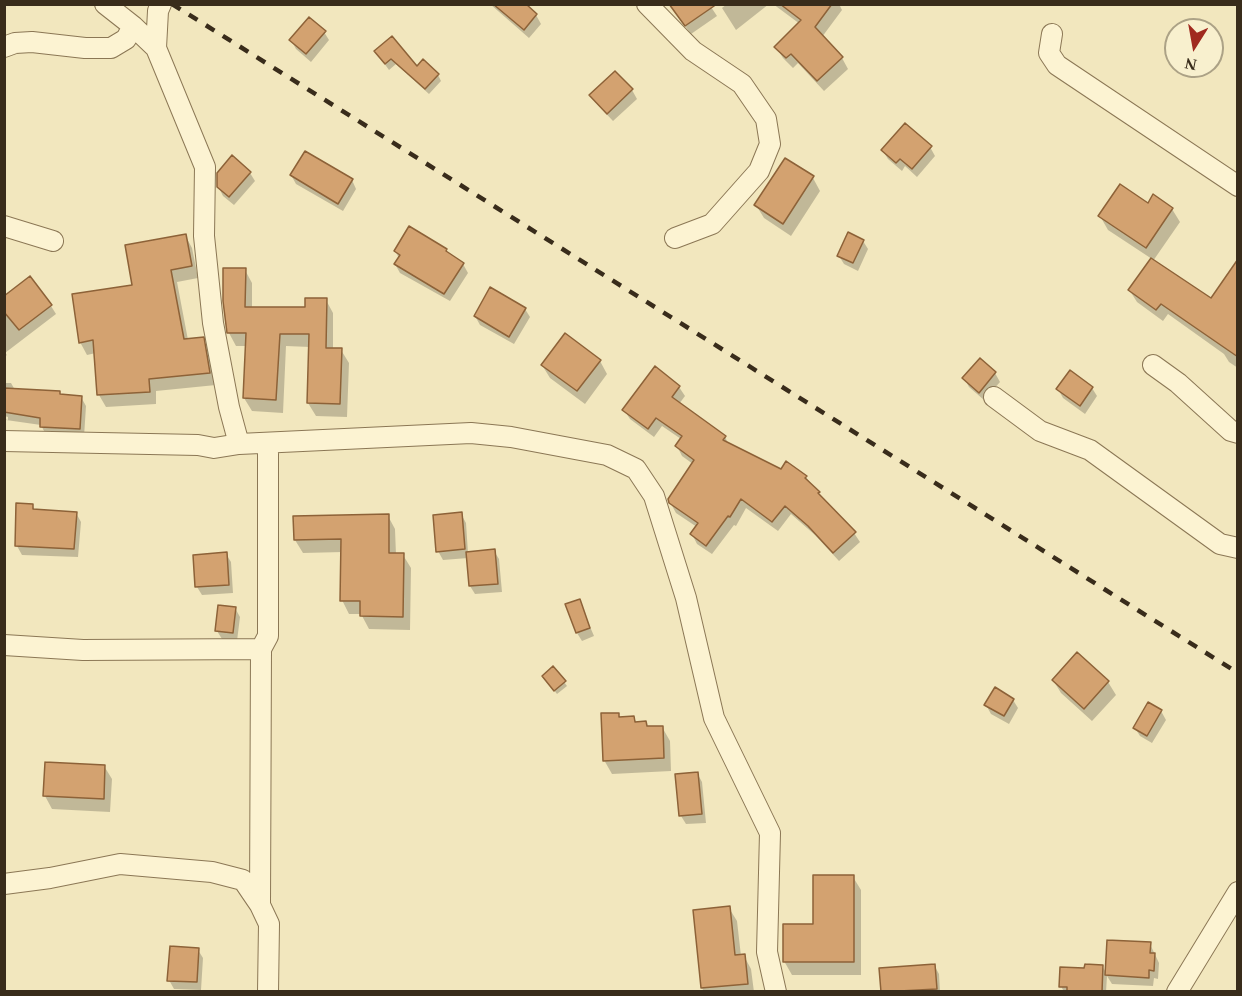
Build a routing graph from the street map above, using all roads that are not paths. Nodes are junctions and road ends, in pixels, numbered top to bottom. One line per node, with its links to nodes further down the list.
1 (105, 4): 4 (street)
2 (161, 4): 7 (street)
3 (647, 4): 10 (street)
4 (133, 26): 6 (street); 7 (street)
5 (1052, 34): 8 (street)
6 (4, 47)
7 (156, 48): 16 (street)
8 (1238, 186)
9 (4, 226): 11 (street)
10 (675, 238)
11 (53, 242)
12 (1153, 365): 14 (street)
13 (994, 397): 18 (street)
14 (1238, 433)
15 (4, 441): 16 (street)
16 (239, 444): 17 (street)
17 (268, 444): 20 (street); 25 (street)
18 (1238, 548)
19 (4, 645): 20 (street)
20 (261, 649): 23 (street)
21 (4, 884): 23 (street)
22 (1238, 892): 26 (street)
23 (260, 905): 24 (street)
24 (268, 992)
25 (776, 992)
26 (1177, 992)

